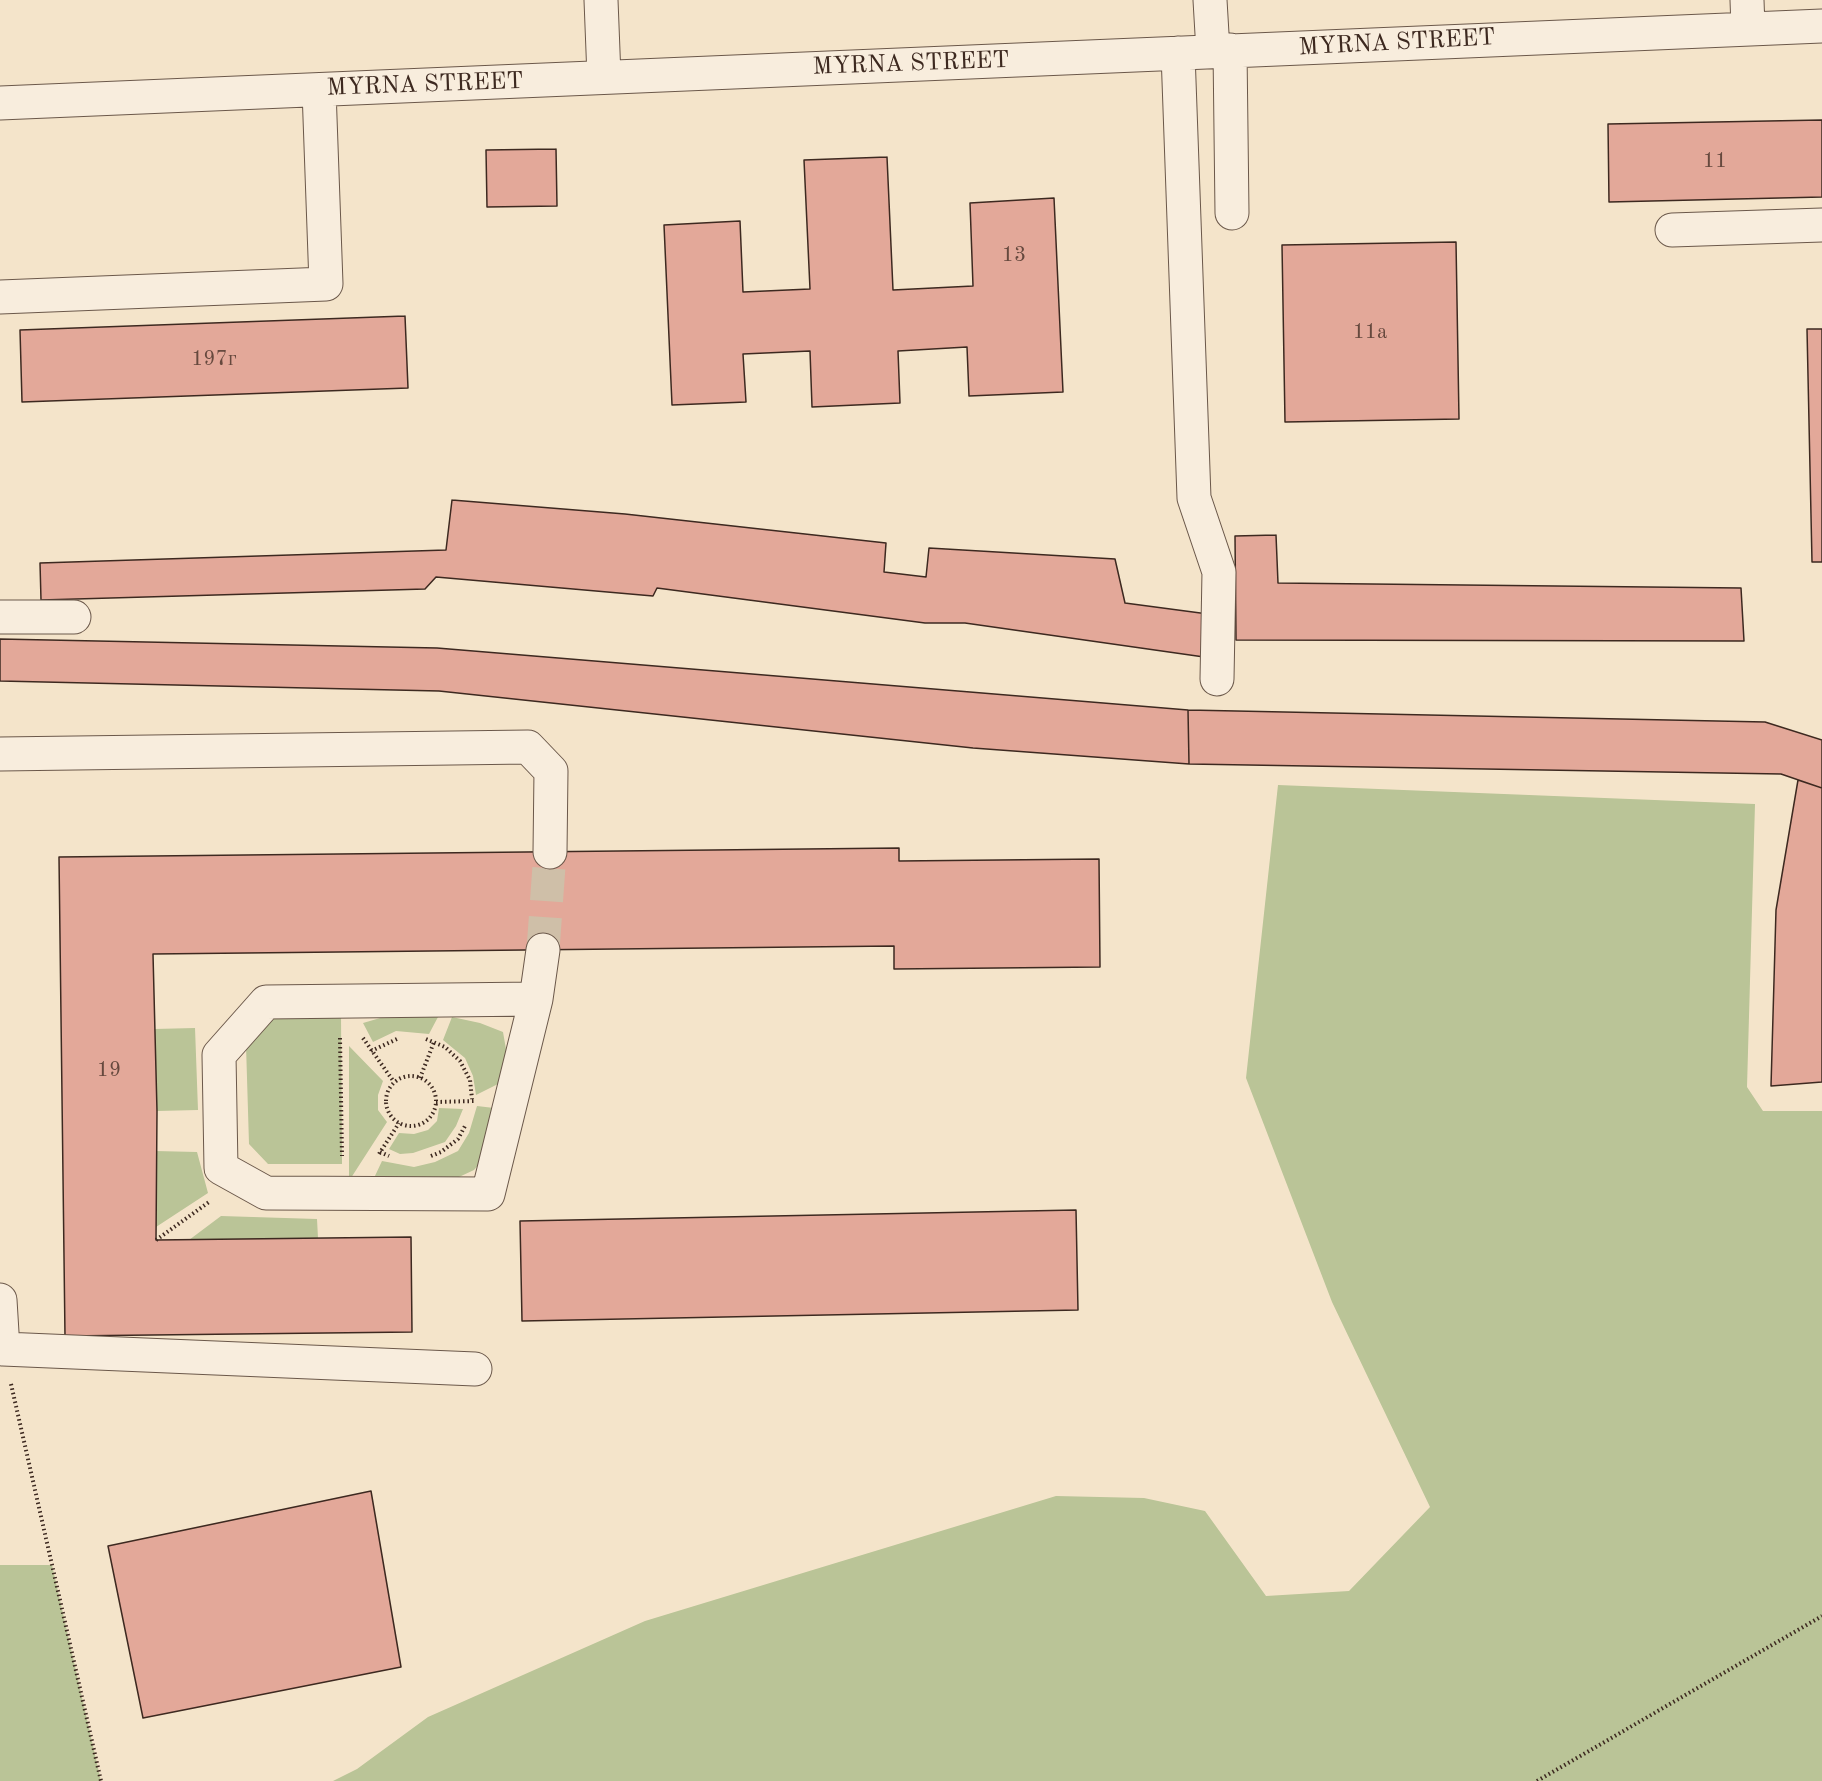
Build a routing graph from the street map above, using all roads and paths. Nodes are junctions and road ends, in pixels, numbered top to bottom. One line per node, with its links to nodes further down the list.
1 (602, 0): 7 (street)
2 (1210, 0): 5 (street)
3 (1748, 14): 4 (street, MYRNA STREET); 5 (street, MYRNA STREET)
4 (1822, 26)
5 (1221, 51): 6 (street, MYRNA STREET); 10 (street)
6 (1178, 52): 7 (street, MYRNA STREET); 16 (street)
7 (604, 77): 8 (street, MYRNA STREET)
8 (319, 90): 9 (street, MYRNA STREET); 13 (street)
9 (0, 103)
10 (1232, 213)
11 (1822, 225): 12 (street)
12 (1672, 230)
13 (0, 297)
14 (0, 617): 15 (street)
15 (74, 617)
16 (1217, 680)
17 (0, 754): 18 (street)
18 (550, 852)
19 (543, 950): 20 (street)
20 (536, 999): 21 (street); 32 (street)
21 (340, 1001): 24 (path); 31 (street); 32 (path)
22 (400, 1038): 24 (path)
23 (417, 1038): 26 (path)
24 (371, 1051): 25 (path)
25 (394, 1082): 25 (path)
26 (470, 1111)
27 (468, 1121): 30 (path)
28 (380, 1152): 29 (path)
29 (400, 1160)
30 (421, 1160)
31 (242, 1179): 32 (street); 33 (path)
32 (343, 1193)
33 (156, 1240)
34 (0, 1300): 35 (street)
35 (3, 1349): 36 (street); 38 (path)
36 (475, 1369)
37 (1822, 1616): 39 (path)
38 (101, 1781)
39 (1538, 1781)

